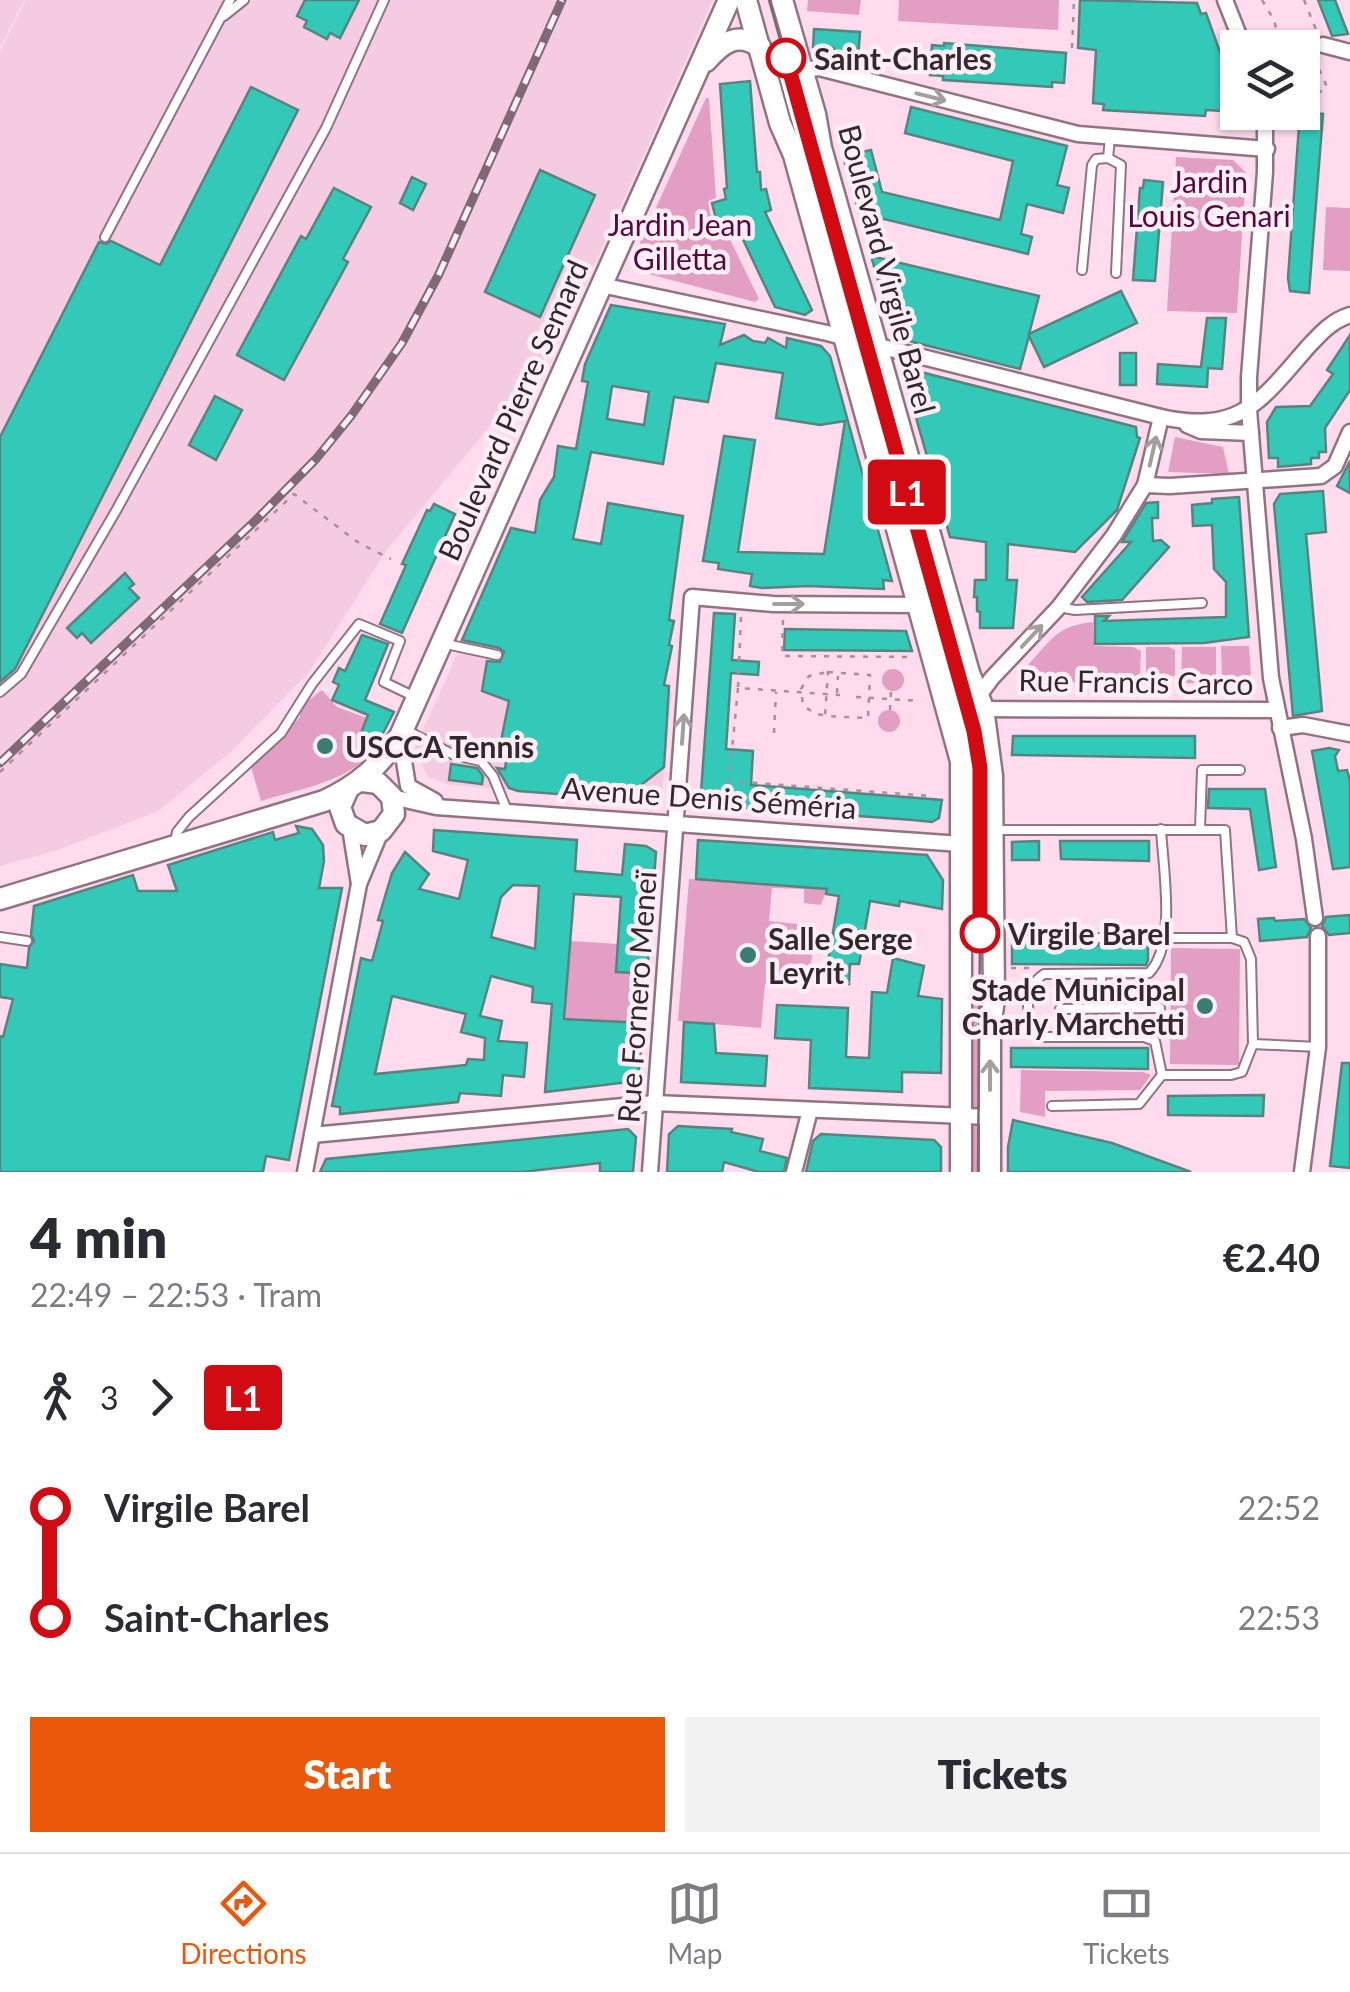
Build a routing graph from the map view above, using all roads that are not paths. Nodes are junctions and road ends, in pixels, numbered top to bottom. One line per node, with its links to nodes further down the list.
1 (230, 0): 8 (lane)
2 (244, 0): 8 (lane)
3 (384, 0): 38 (lane)
4 (729, 0): 13 (main road, Boulevard Pierre Semard)
5 (746, 0): 11 (main road, Boulevard Virgile Barel)
6 (782, 0): 14 (main road, Boulevard Virgile Barel)
7 (1225, 0): 9 (street)
8 (220, 19): 19 (lane)
9 (1237, 30)
10 (1323, 45): 12 (street)
11 (760, 47): 13 (main road); 24 (main road, Boulevard Virgile Barel)
12 (1350, 52)
13 (697, 70): 22 (main road, Boulevard Pierre Semard)
14 (802, 70): 16 (street, one-way to 16); 25 (main road, Boulevard Virgile Barel)
15 (1265, 130): 17 (street)
16 (1110, 138): 17 (street); 18 (lane)
17 (1266, 149): 26 (street)
18 (1108, 158): 20 (lane); 21 (lane)
19 (105, 238)
20 (1082, 270)
21 (1116, 272)
22 (601, 285): 24 (street); 36 (main road, Boulevard Pierre Semard)
23 (1350, 315): 26 (street)
24 (844, 337): 25 (street); 34 (main road, Boulevard Virgile Barel)
25 (877, 345): 27 (street); 41 (main road, Boulevard Virgile Barel)
26 (1249, 410): 28 (street); 29 (street)
27 (1161, 417): 28 (street); 32 (street, one-way to 27)
28 (1177, 420): 29 (street)
29 (1250, 433): 31 (street)
30 (1349, 438): 31 (street)
31 (1255, 482): 32 (street); 42 (street)
32 (1145, 485): 35 (street)
33 (1202, 603): 35 (lane)
34 (920, 605): 39 (main road, Boulevard Virgile Barel); 55 (street, Rue Fornero Meneï, one-way to 34)
35 (1059, 607): 41 (street, one-way to 35)
36 (441, 643): 37 (lane); 40 (main road, Boulevard Pierre Semard)
37 (498, 655)
38 (0, 692)
39 (943, 693): 41 (street); 59 (main road, Boulevard Virgile Barel)
40 (416, 698): 44 (main road, Boulevard Pierre Semard); 60 (lane)
41 (977, 705): 42 (street, Rue Francis Carco); 58 (main road, Boulevard Virgile Barel)
42 (1276, 710): 43 (street)
43 (1280, 728): 45 (street); 63 (street)
44 (401, 732): 47 (main road, Boulevard Pierre Semard); 48 (main road, Boulevard Pierre Semard); 50 (street, Avenue Denis Séméria); 52 (lane)
45 (1350, 734)
46 (1240, 770): 57 (lane)
47 (355, 785): 48 (main road); 51 (main road); 53 (main road)
48 (391, 795): 49 (street, Avenue Denis Séméria); 54 (main road)
49 (436, 807): 50 (street, Avenue Denis Séméria); 54 (street, Avenue Denis Séméria)
50 (454, 808): 52 (street, Avenue Denis Séméria)
51 (296, 810): 53 (main road); 60 (main road)
52 (508, 812): 55 (street, Avenue Denis Séméria)
53 (346, 824): 54 (main road); 61 (street)
54 (386, 826): 61 (street)
55 (676, 826): 59 (street, Avenue Denis Séméria); 77 (street, Rue Fornero Meneï)
56 (1161, 830): 57 (lane); 58 (lane); 67 (lane)
57 (1200, 830): 68 (lane)
58 (993, 838): 59 (main road); 81 (main road, Boulevard Virgile Barel, one-way to 58)
59 (961, 844): 80 (main road, Boulevard Virgile Barel)
60 (173, 846): 62 (main road)
61 (360, 884): 82 (street)
62 (0, 899)
63 (1315, 918)
64 (1318, 936): 75 (street)
65 (0, 938): 69 (lane)
66 (1019, 938): 67 (lane)
67 (1166, 938): 68 (lane); 70 (lane)
68 (1232, 938): 74 (lane)
69 (27, 941)
70 (1102, 974): 71 (lane); 76 (lane)
71 (1102, 1008): 72 (lane); 73 (lane)
72 (1160, 1008)
73 (1060, 1009)
74 (1252, 1044): 75 (lane); 76 (lane)
75 (1318, 1047): 88 (street)
76 (1162, 1075): 78 (lane)
77 (655, 1103): 79 (street); 82 (street); 84 (street, Rue Fornero Meneï)
78 (1052, 1106)
79 (810, 1110): 80 (street); 85 (street)
80 (961, 1117): 81 (street); 86 (main road, Boulevard Virgile Barel)
81 (990, 1117): 87 (main road, Boulevard Virgile Barel)
82 (312, 1135): 83 (street)
83 (305, 1172)
84 (650, 1172)
85 (794, 1172)
86 (961, 1172)
87 (990, 1172)
88 (1302, 1172)

